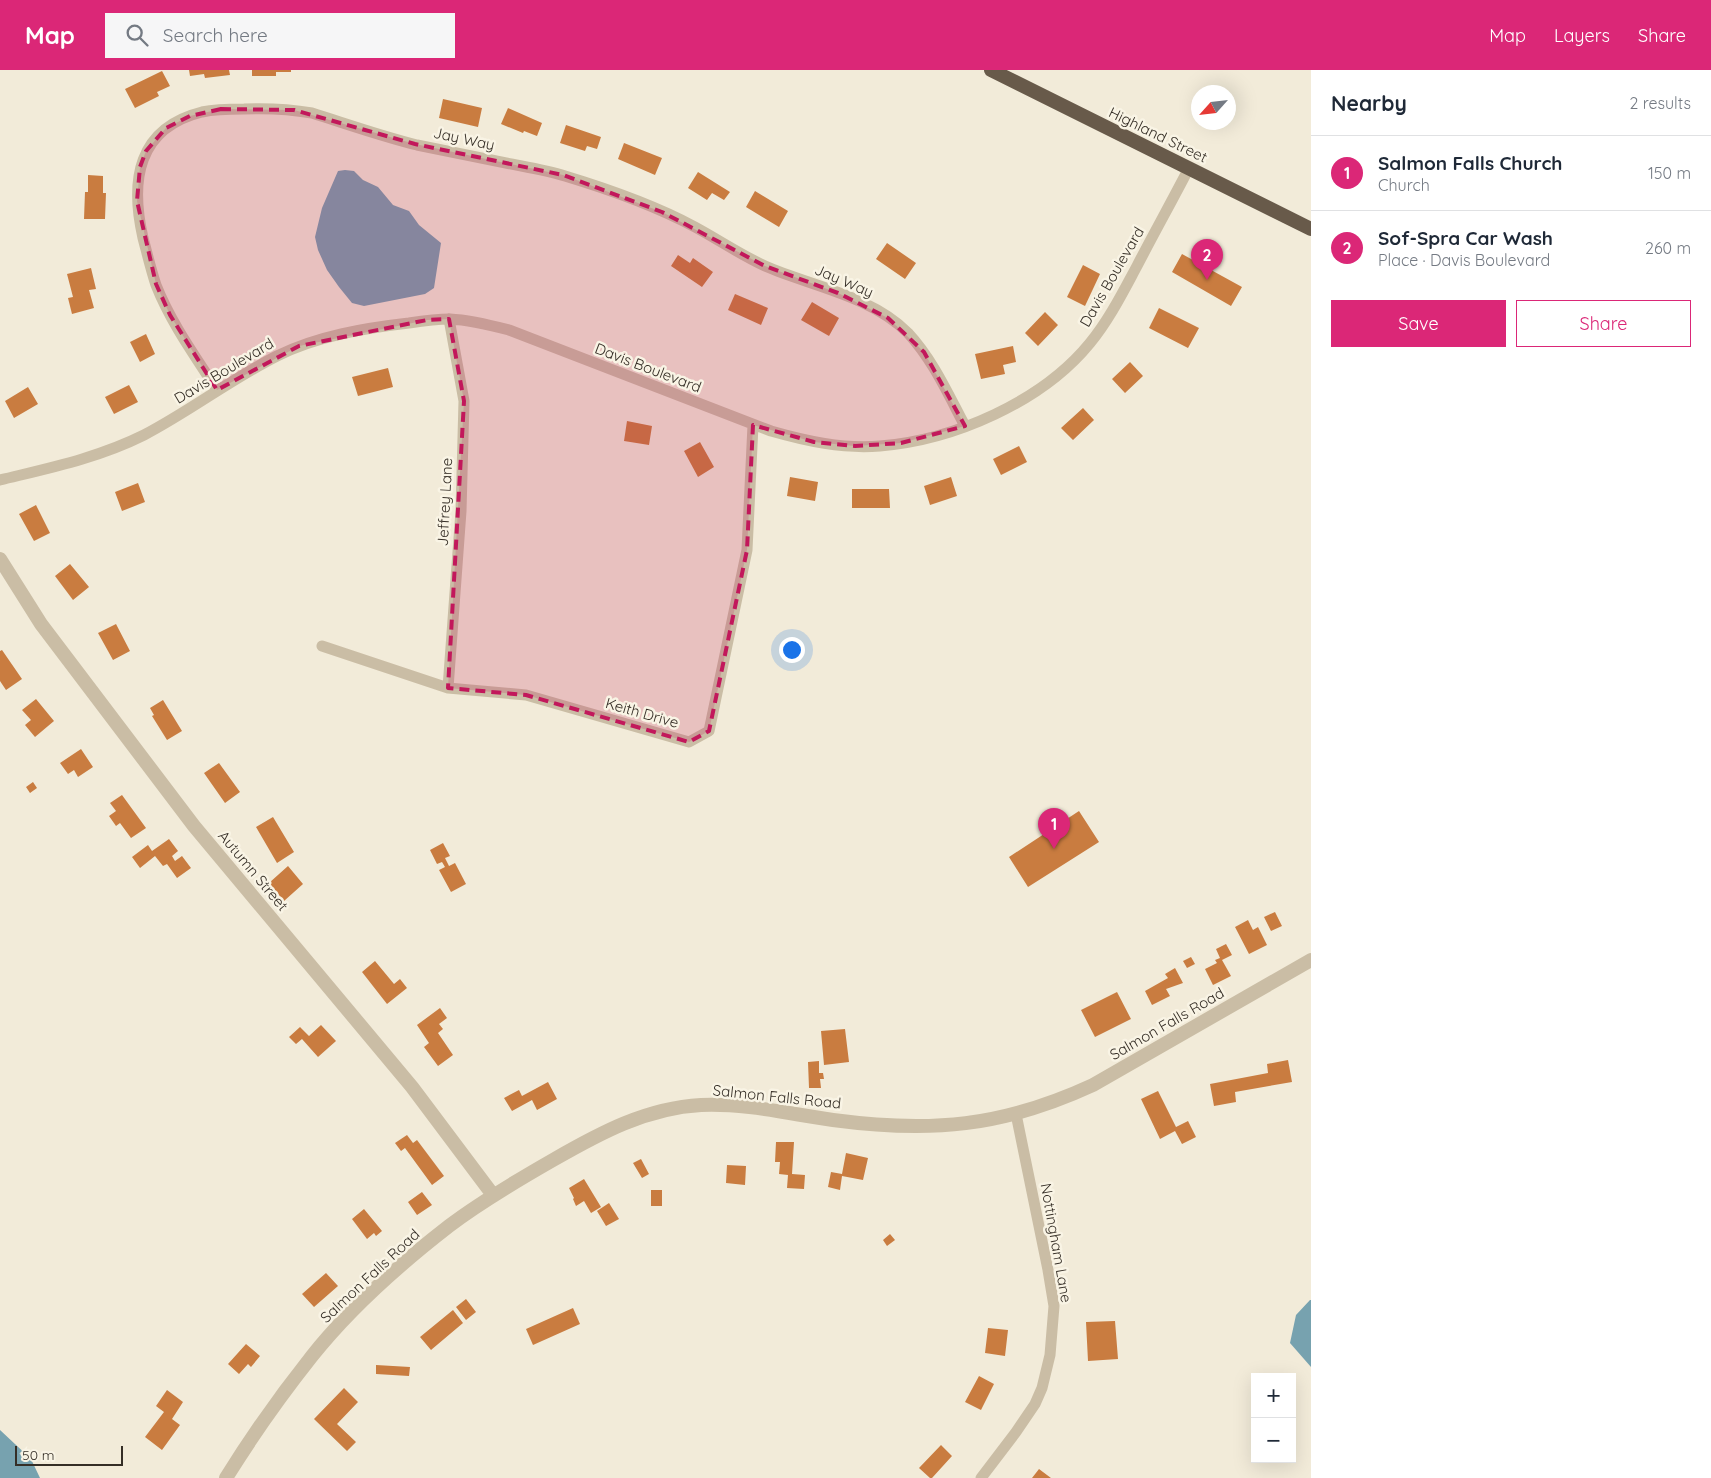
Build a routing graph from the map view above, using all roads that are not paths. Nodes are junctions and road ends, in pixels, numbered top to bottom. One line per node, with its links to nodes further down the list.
1 (991, 70): 2 (highway, Highland Street)
2 (1189, 168): 3 (highway, Highland Street); 7 (street, Davis Boulevard)
3 (1311, 229)
4 (449, 319): 5 (street, Davis Boulevard); 6 (street, Davis Boulevard); 11 (street, Jeffrey Lane)
5 (217, 390): 7 (street, Jay Way); 8 (street, Davis Boulevard)
6 (753, 425): 7 (street, Davis Boulevard); 11 (street, Keith Drive)
7 (965, 426)
8 (0, 480)
9 (0, 559): 14 (street, Autumn Street)
10 (322, 646): 11 (street, Keith Drive)
11 (448, 688)
12 (1311, 960): 13 (street, Salmon Falls Road)
13 (1016, 1114): 14 (street, Salmon Falls Road); 16 (street, Nottingham Lane)
14 (493, 1195): 15 (street, Salmon Falls Road)
15 (226, 1478)
16 (981, 1478)

